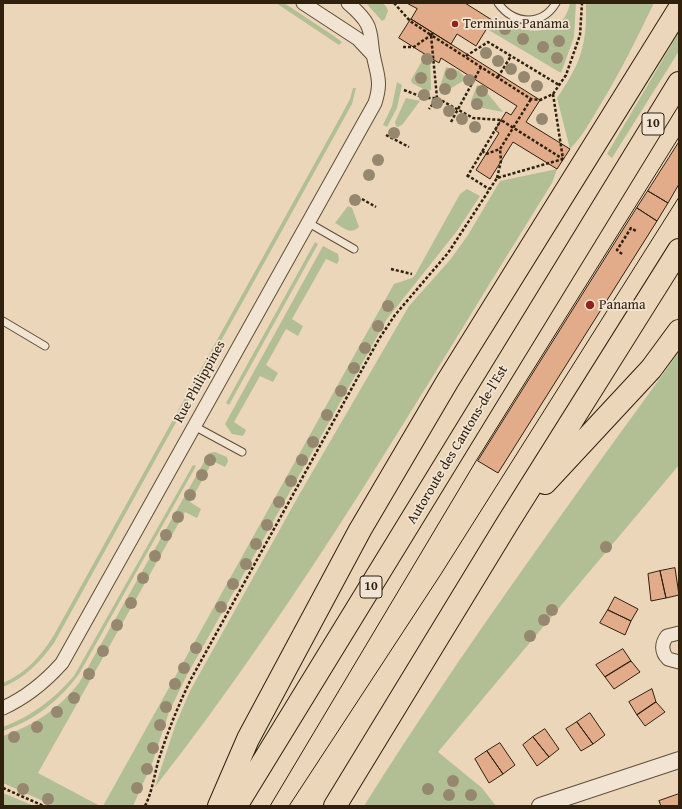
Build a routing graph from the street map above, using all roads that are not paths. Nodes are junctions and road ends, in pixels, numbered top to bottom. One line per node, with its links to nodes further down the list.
1 (303, 3): 7 (street, Rue Philippines)
2 (348, 3): 7 (street, Rue Philippines)
3 (498, 3): 4 (lane)
4 (556, 3)
5 (669, 3): 9 (highway)
6 (679, 9): 9 (highway)
7 (373, 54): 10 (street, Rue Philippines)
8 (679, 83): 26 (highway, Autoroute des Cantons-de-l'Est / 10)
9 (626, 96): 25 (highway)
10 (306, 222): 11 (lane); 16 (street, Rue Philippines)
11 (354, 249)
12 (679, 250): 18 (highway)
13 (3, 321): 15 (lane)
14 (679, 331): 18 (highway)
15 (45, 346)
16 (194, 426): 17 (lane); 22 (street, Rue Philippines)
17 (242, 452)
18 (507, 524): 27 (highway)
19 (679, 633): 20 (street)
20 (679, 662): 21 (street)
21 (679, 672)
22 (6, 706)
23 (679, 760): 24 (street)
24 (547, 805)
25 (219, 806)
26 (236, 806)
27 (335, 806)

